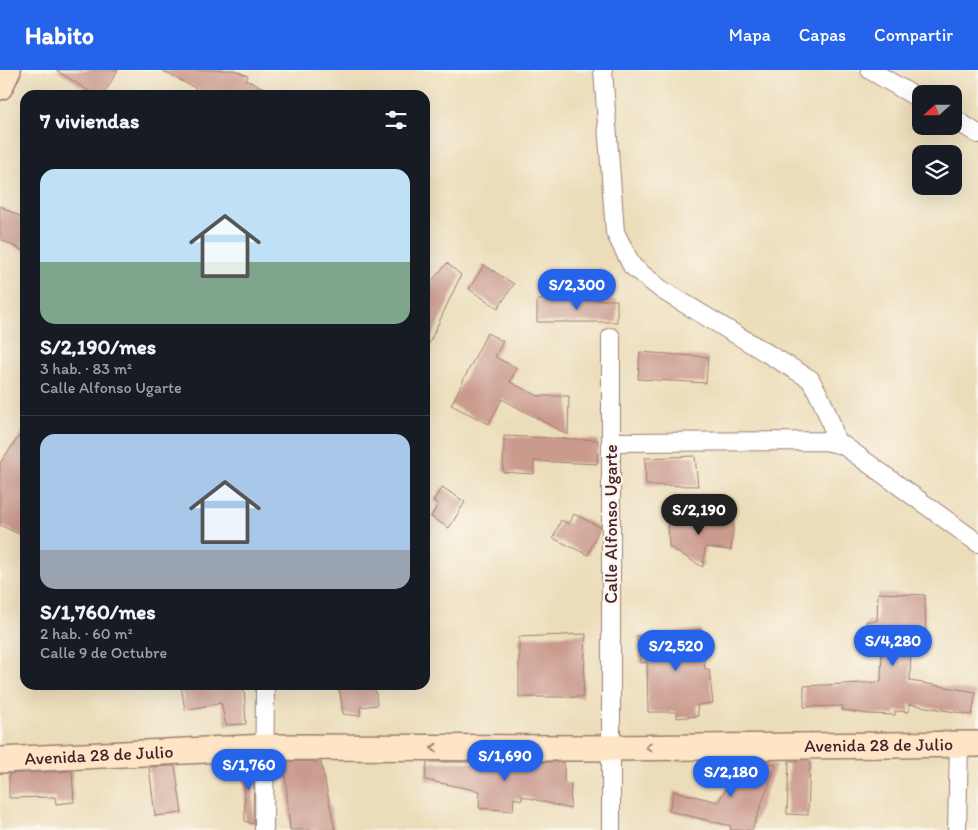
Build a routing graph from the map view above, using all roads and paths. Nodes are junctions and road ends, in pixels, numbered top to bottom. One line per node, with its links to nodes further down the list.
1 (8, 70): 4 (main road)
2 (603, 70): 10 (street)
3 (870, 70): 5 (street)
4 (0, 87)
5 (912, 95)
6 (962, 124): 7 (street)
7 (978, 134)
8 (611, 337): 9 (street, Calle Alfonso Ugarte)
9 (611, 442): 10 (street); 15 (street, Calle Alfonso Ugarte)
10 (837, 444): 11 (street)
11 (978, 543)
12 (265, 690): 14 (street)
13 (969, 744): 15 (main road, Avenida 28 de Julio, one-way to 15); 19 (street)
14 (265, 748): 15 (main road, Avenida 28 de Julio, one-way to 14); 16 (main road, Avenida 28 de Julio); 17 (street)
15 (611, 748): 18 (street, Calle Alfonso Ugarte)
16 (0, 760)
17 (264, 830)
18 (611, 830)
19 (957, 830)

